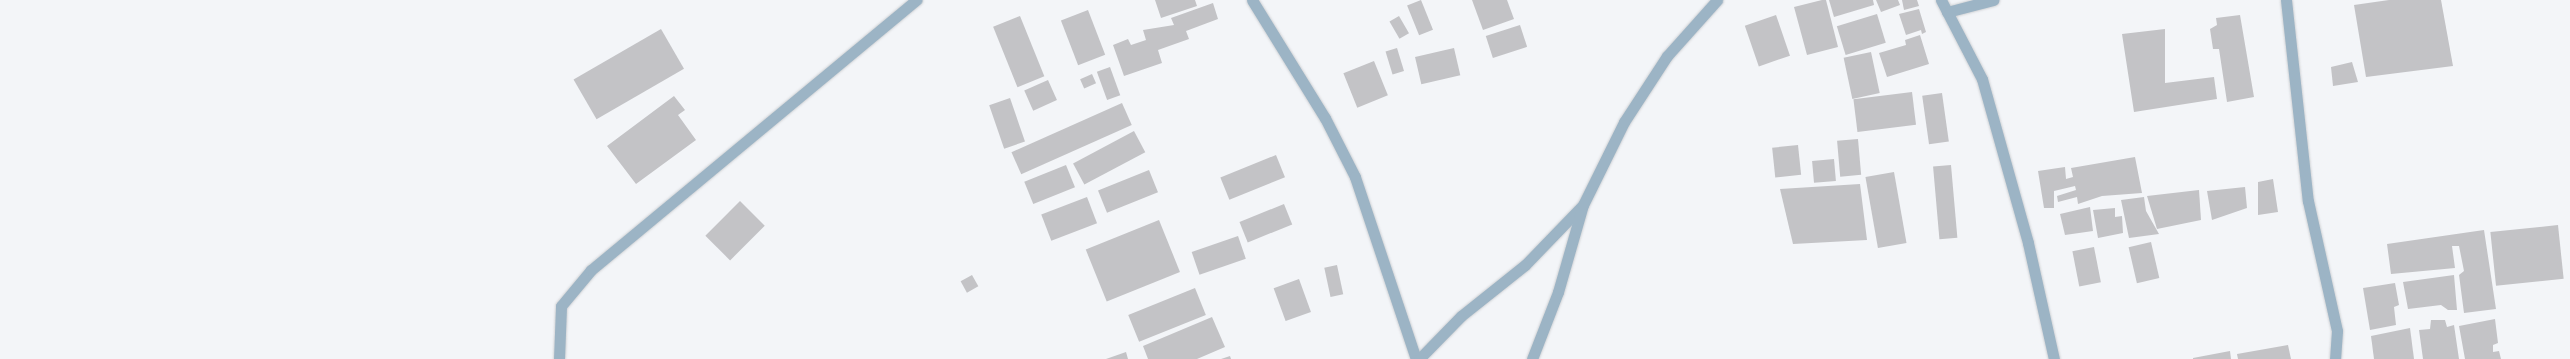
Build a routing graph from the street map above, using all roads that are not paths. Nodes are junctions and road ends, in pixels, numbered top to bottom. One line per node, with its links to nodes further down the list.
1 (916, 0): 9 (street)
2 (1252, 0): 10 (street)
3 (1717, 0): 8 (street)
4 (1941, 0): 7 (street)
5 (1993, 0): 7 (street)
6 (2286, 0): 13 (street)
7 (1947, 12): 12 (street)
8 (1583, 205): 10 (street); 11 (street)
9 (559, 359)
10 (1417, 359)
11 (1532, 359)
12 (2054, 359)
13 (2335, 359)

